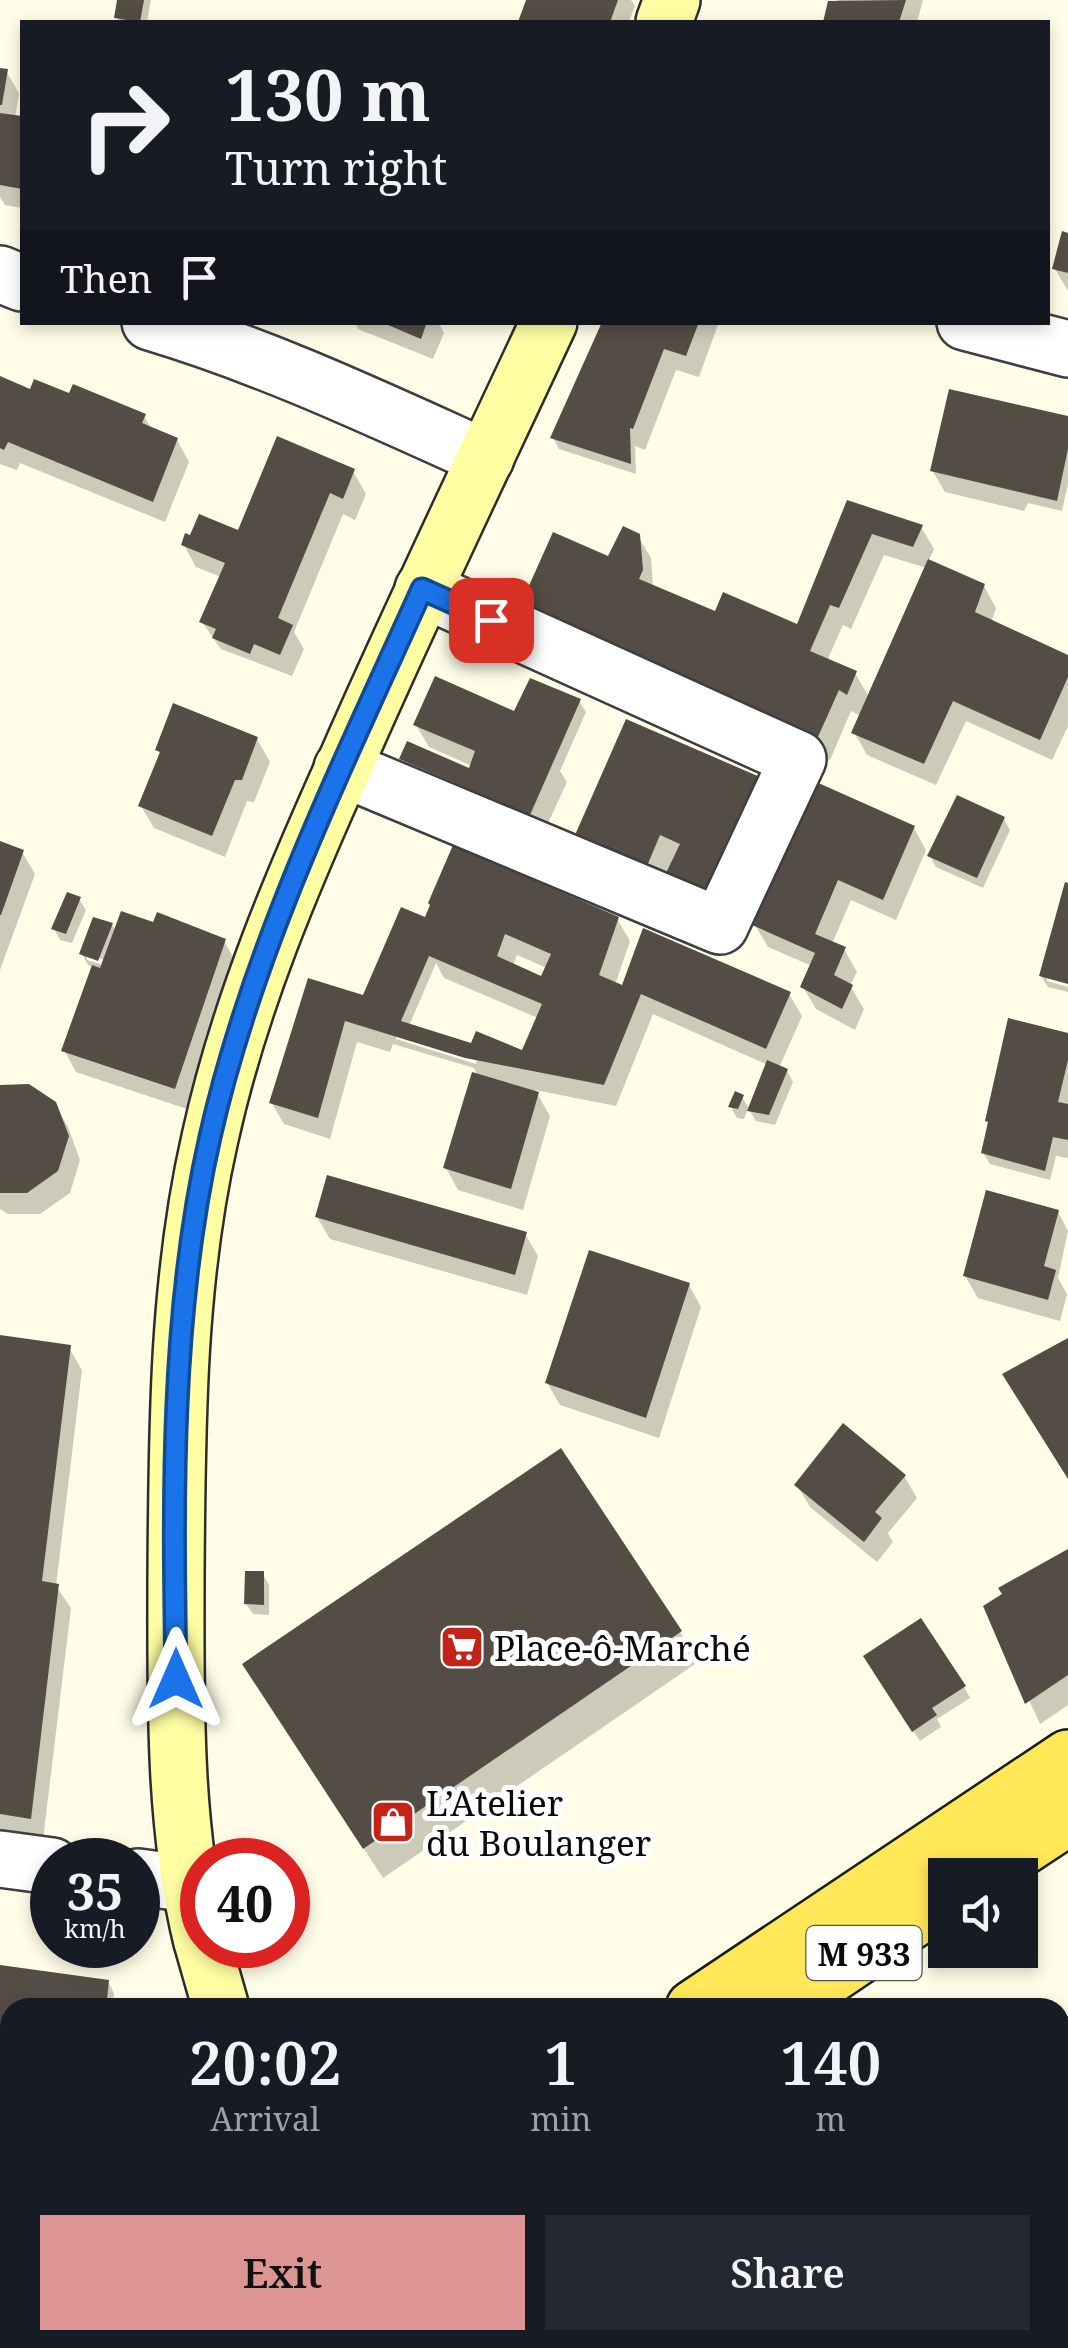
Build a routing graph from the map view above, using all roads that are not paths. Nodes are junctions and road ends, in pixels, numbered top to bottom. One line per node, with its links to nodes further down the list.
1 (160, 325): 5 (street)
2 (548, 325): 5 (street)
3 (976, 325): 4 (street)
4 (1068, 349)
5 (486, 458): 6 (street)
6 (422, 589): 7 (street); 7 (street)
7 (342, 768): 10 (street)
8 (1068, 1758): 17 (main road, M 933)
9 (1068, 1817): 11 (main road)
10 (185, 1838)
11 (1006, 1858)
12 (0, 1859): 13 (street)
13 (30, 1863)
14 (928, 1909): 18 (main road, M 933)
15 (210, 1968): 16 (street)
16 (218, 1998)
17 (709, 1998)
18 (797, 1998)

